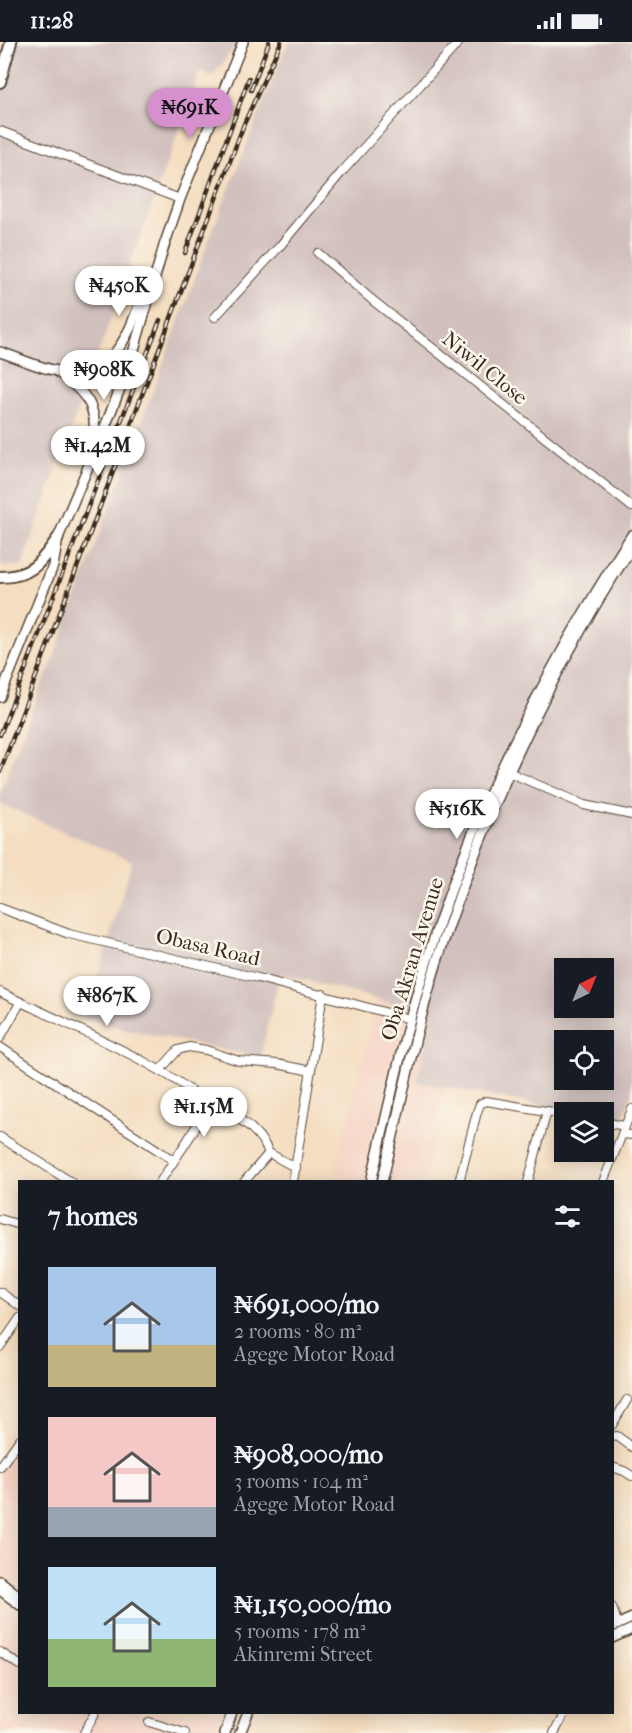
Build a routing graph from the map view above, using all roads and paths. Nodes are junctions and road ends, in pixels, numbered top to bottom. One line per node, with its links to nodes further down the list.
1 (11, 42): 4 (highway)
2 (243, 42): 6 (main road)
3 (459, 42): 9 (street)
4 (0, 82)
5 (0, 131): 6 (street)
6 (180, 199): 7 (main road)
7 (164, 246): 11 (main road); 12 (main road)
8 (318, 253): 13 (street, Niwil Close)
9 (215, 316)
10 (0, 352): 11 (main road)
11 (56, 371): 12 (main road)
12 (92, 456): 15 (main road)
13 (632, 507)
14 (632, 535): 19 (main road, Oba Akran Avenue)
15 (58, 538): 17 (highway); 18 (main road)
16 (632, 547): 19 (main road, Oba Akran Avenue)
17 (0, 577)
18 (0, 697)
19 (505, 771): 20 (street); 25 (main road, Oba Akran Avenue); 46 (main road, Oba Akran Avenue)
20 (632, 815)
21 (0, 908): 23 (street, Obasa Road)
22 (0, 992): 24 (street)
23 (323, 994): 25 (street, Obasa Road); 29 (street)
24 (20, 1003): 26 (street); 28 (street)
25 (410, 1019): 45 (main road, Oba Akran Avenue)
26 (0, 1038)
27 (0, 1047): 39 (street)
28 (160, 1070): 29 (street); 30 (street)
29 (311, 1071): 40 (street)
30 (201, 1101): 38 (street); 39 (street)
31 (632, 1109): 35 (street)
32 (547, 1111): 33 (street); 47 (street); 48 (street)
33 (554, 1112)
34 (614, 1126): 35 (street)
35 (623, 1130): 36 (street); 49 (street)
36 (632, 1135)
37 (0, 1137): 41 (street)
38 (269, 1153): 40 (street); 43 (street)
39 (173, 1160): 42 (street)
40 (296, 1168): 44 (street)
41 (68, 1180)
42 (161, 1180)
43 (246, 1180)
44 (293, 1180)
45 (370, 1180)
46 (382, 1180)
47 (460, 1180)
48 (529, 1180)
49 (604, 1180)
50 (0, 1219): 51 (street)
51 (18, 1224)
52 (0, 1292): 53 (street)
53 (18, 1305)
54 (18, 1321): 55 (street)
55 (0, 1347)
56 (627, 1400): 57 (street)
57 (614, 1422)
58 (614, 1437): 60 (street)
59 (18, 1442): 61 (street)
60 (632, 1447)
61 (0, 1467)
62 (614, 1468): 63 (street)
63 (632, 1476)
64 (0, 1579): 66 (main road)
65 (0, 1593): 67 (main road)
66 (18, 1593)
67 (18, 1606)
68 (632, 1618): 69 (main road)
69 (615, 1626)
70 (632, 1629): 71 (main road)
71 (614, 1637)
72 (0, 1652): 73 (street)
73 (18, 1664)
74 (94, 1714): 80 (street)
75 (232, 1714): 82 (main road)
76 (238, 1714): 83 (main road)
77 (246, 1714): 84 (main road)
78 (564, 1714): 85 (street)
79 (149, 1722): 81 (street)
80 (84, 1733)
81 (184, 1733)
82 (225, 1733)
83 (231, 1733)
84 (238, 1733)
85 (554, 1733)

